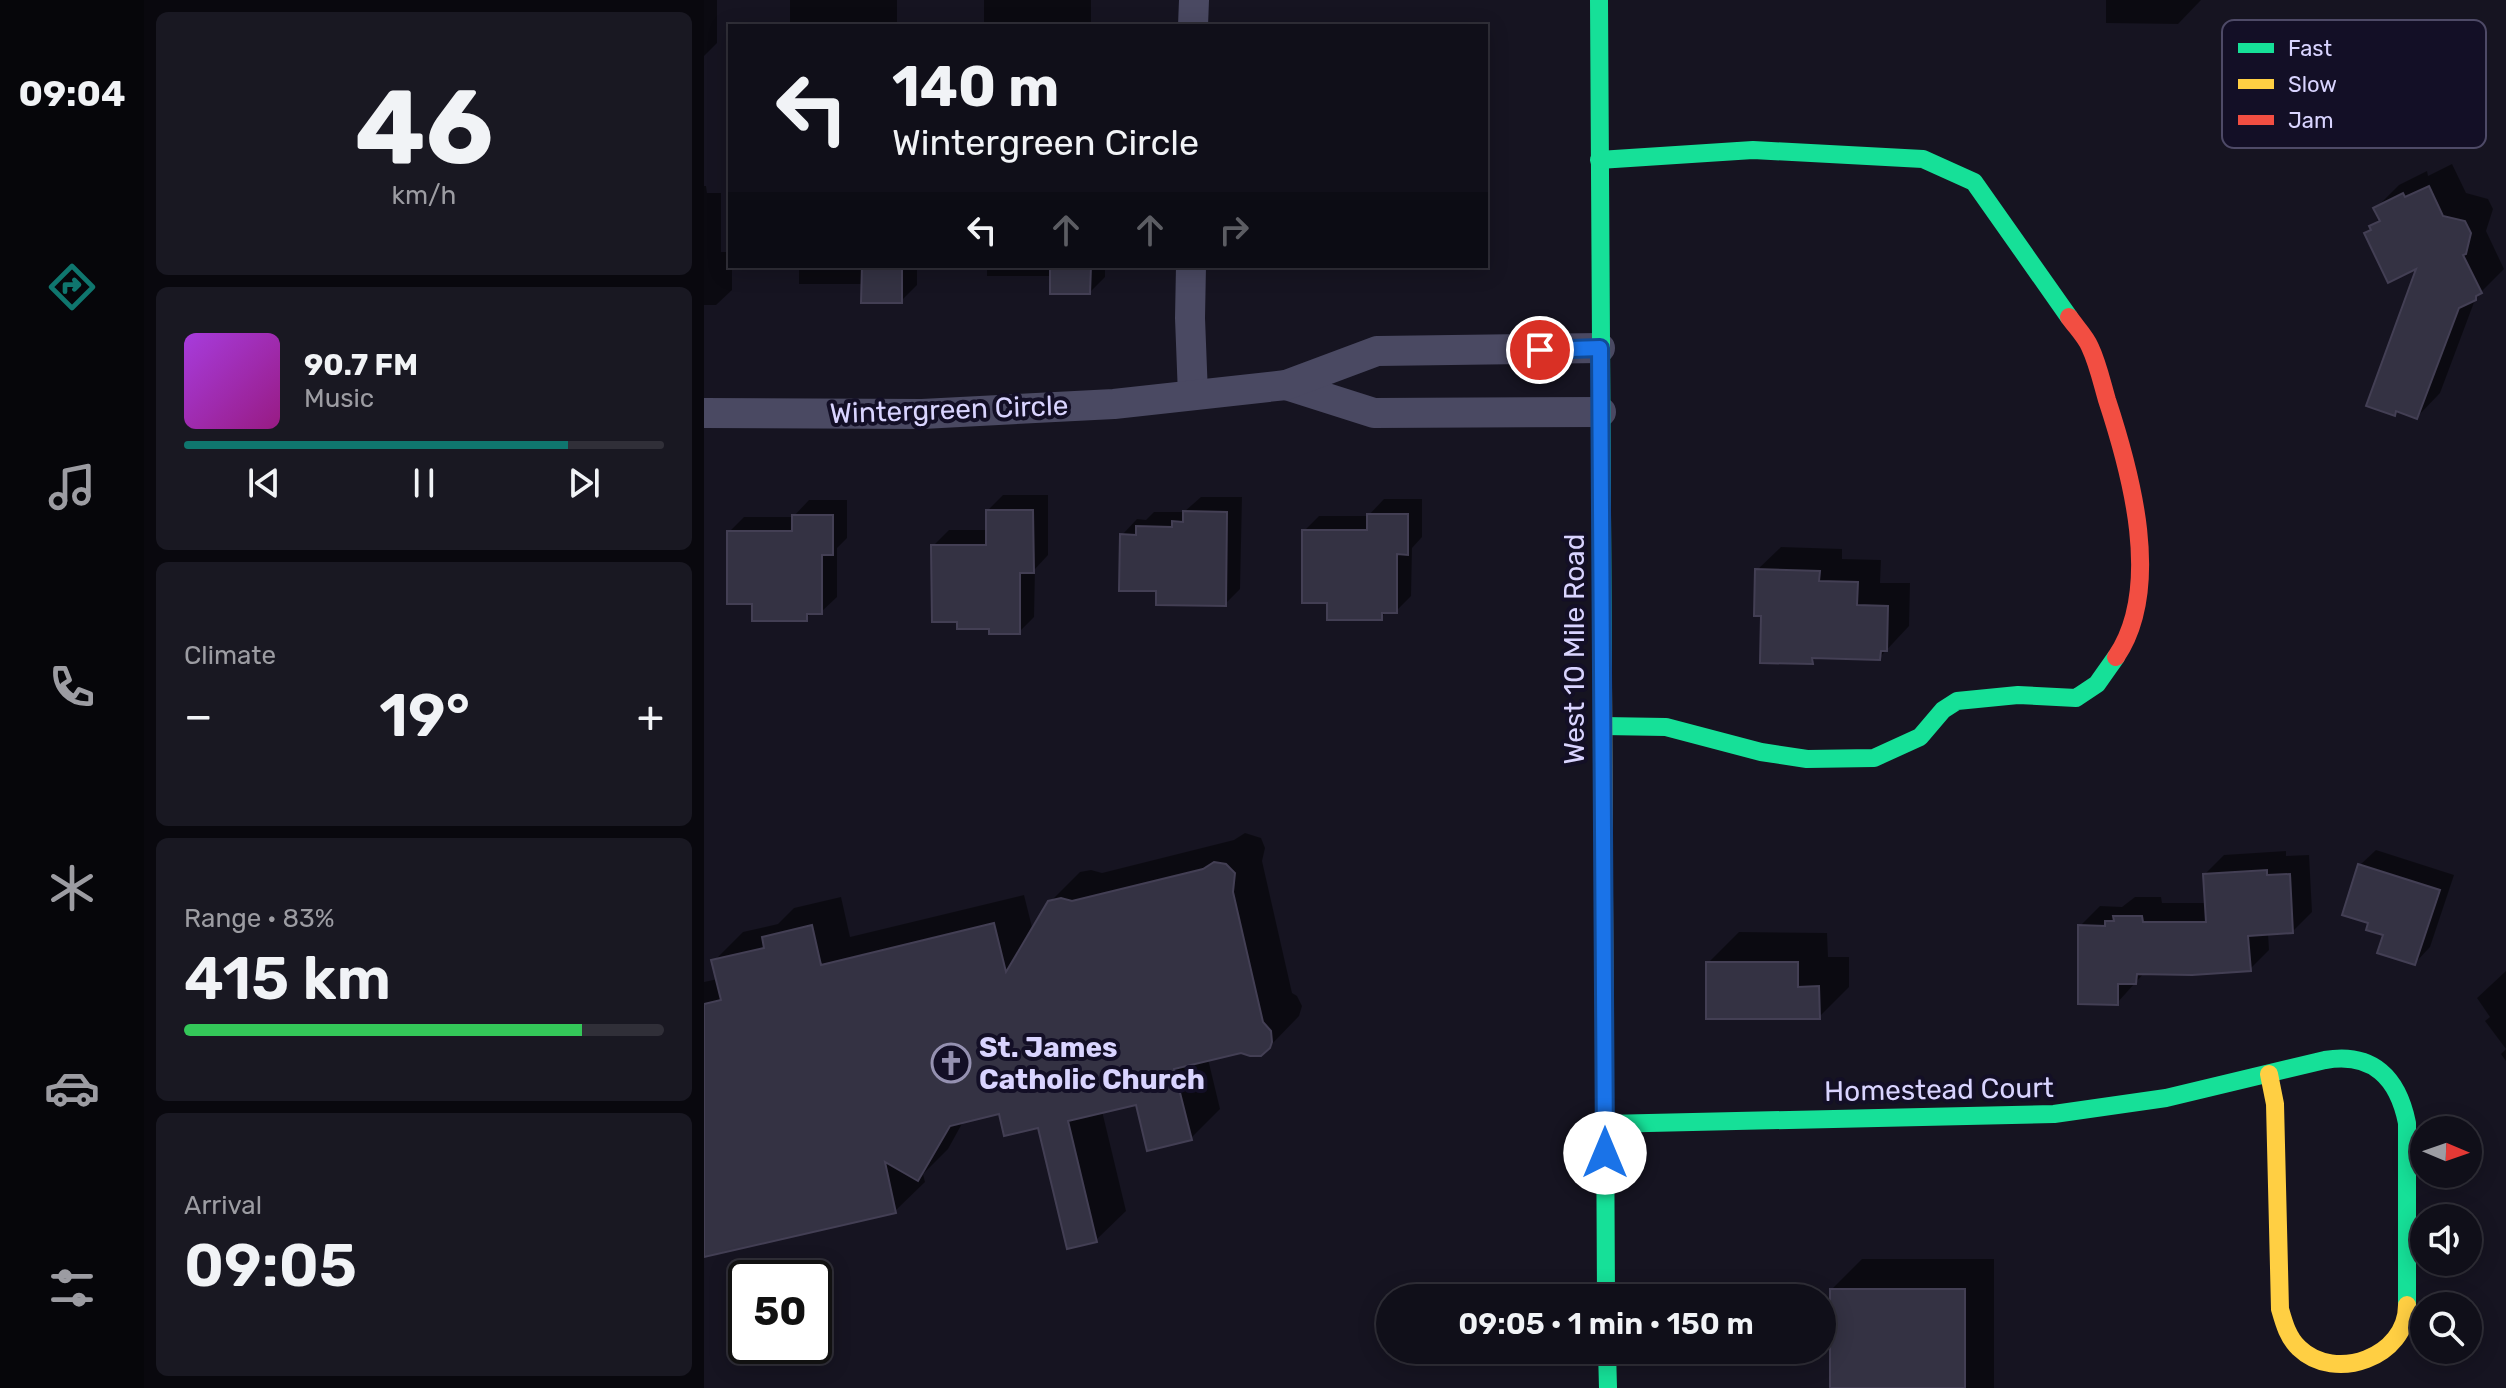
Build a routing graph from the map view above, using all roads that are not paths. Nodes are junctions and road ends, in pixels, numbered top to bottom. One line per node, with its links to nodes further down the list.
1 (1194, 0): 3 (street)
2 (1599, 0): 4 (street, West 10 Mile Road)
3 (1193, 24)
4 (1599, 160): 6 (street, West 10 Mile Road); 11 (street)
5 (1191, 268): 8 (street)
6 (1600, 348): 7 (street, Wintergreen Circle); 9 (street, West 10 Mile Road)
7 (1286, 385): 8 (street, Wintergreen Circle); 9 (street, Wintergreen Circle)
8 (1193, 395): 10 (street, Wintergreen Circle)
9 (1601, 412): 11 (street, West 10 Mile Road)
10 (704, 413)
11 (1603, 726): 13 (street, West 10 Mile Road)
12 (2269, 1074): 12 (street, Homestead Court); 13 (street, Homestead Court)
13 (1605, 1124): 14 (street, West 10 Mile Road)
14 (1606, 1284)
15 (1607, 1364): 16 (street)
16 (1608, 1388)

